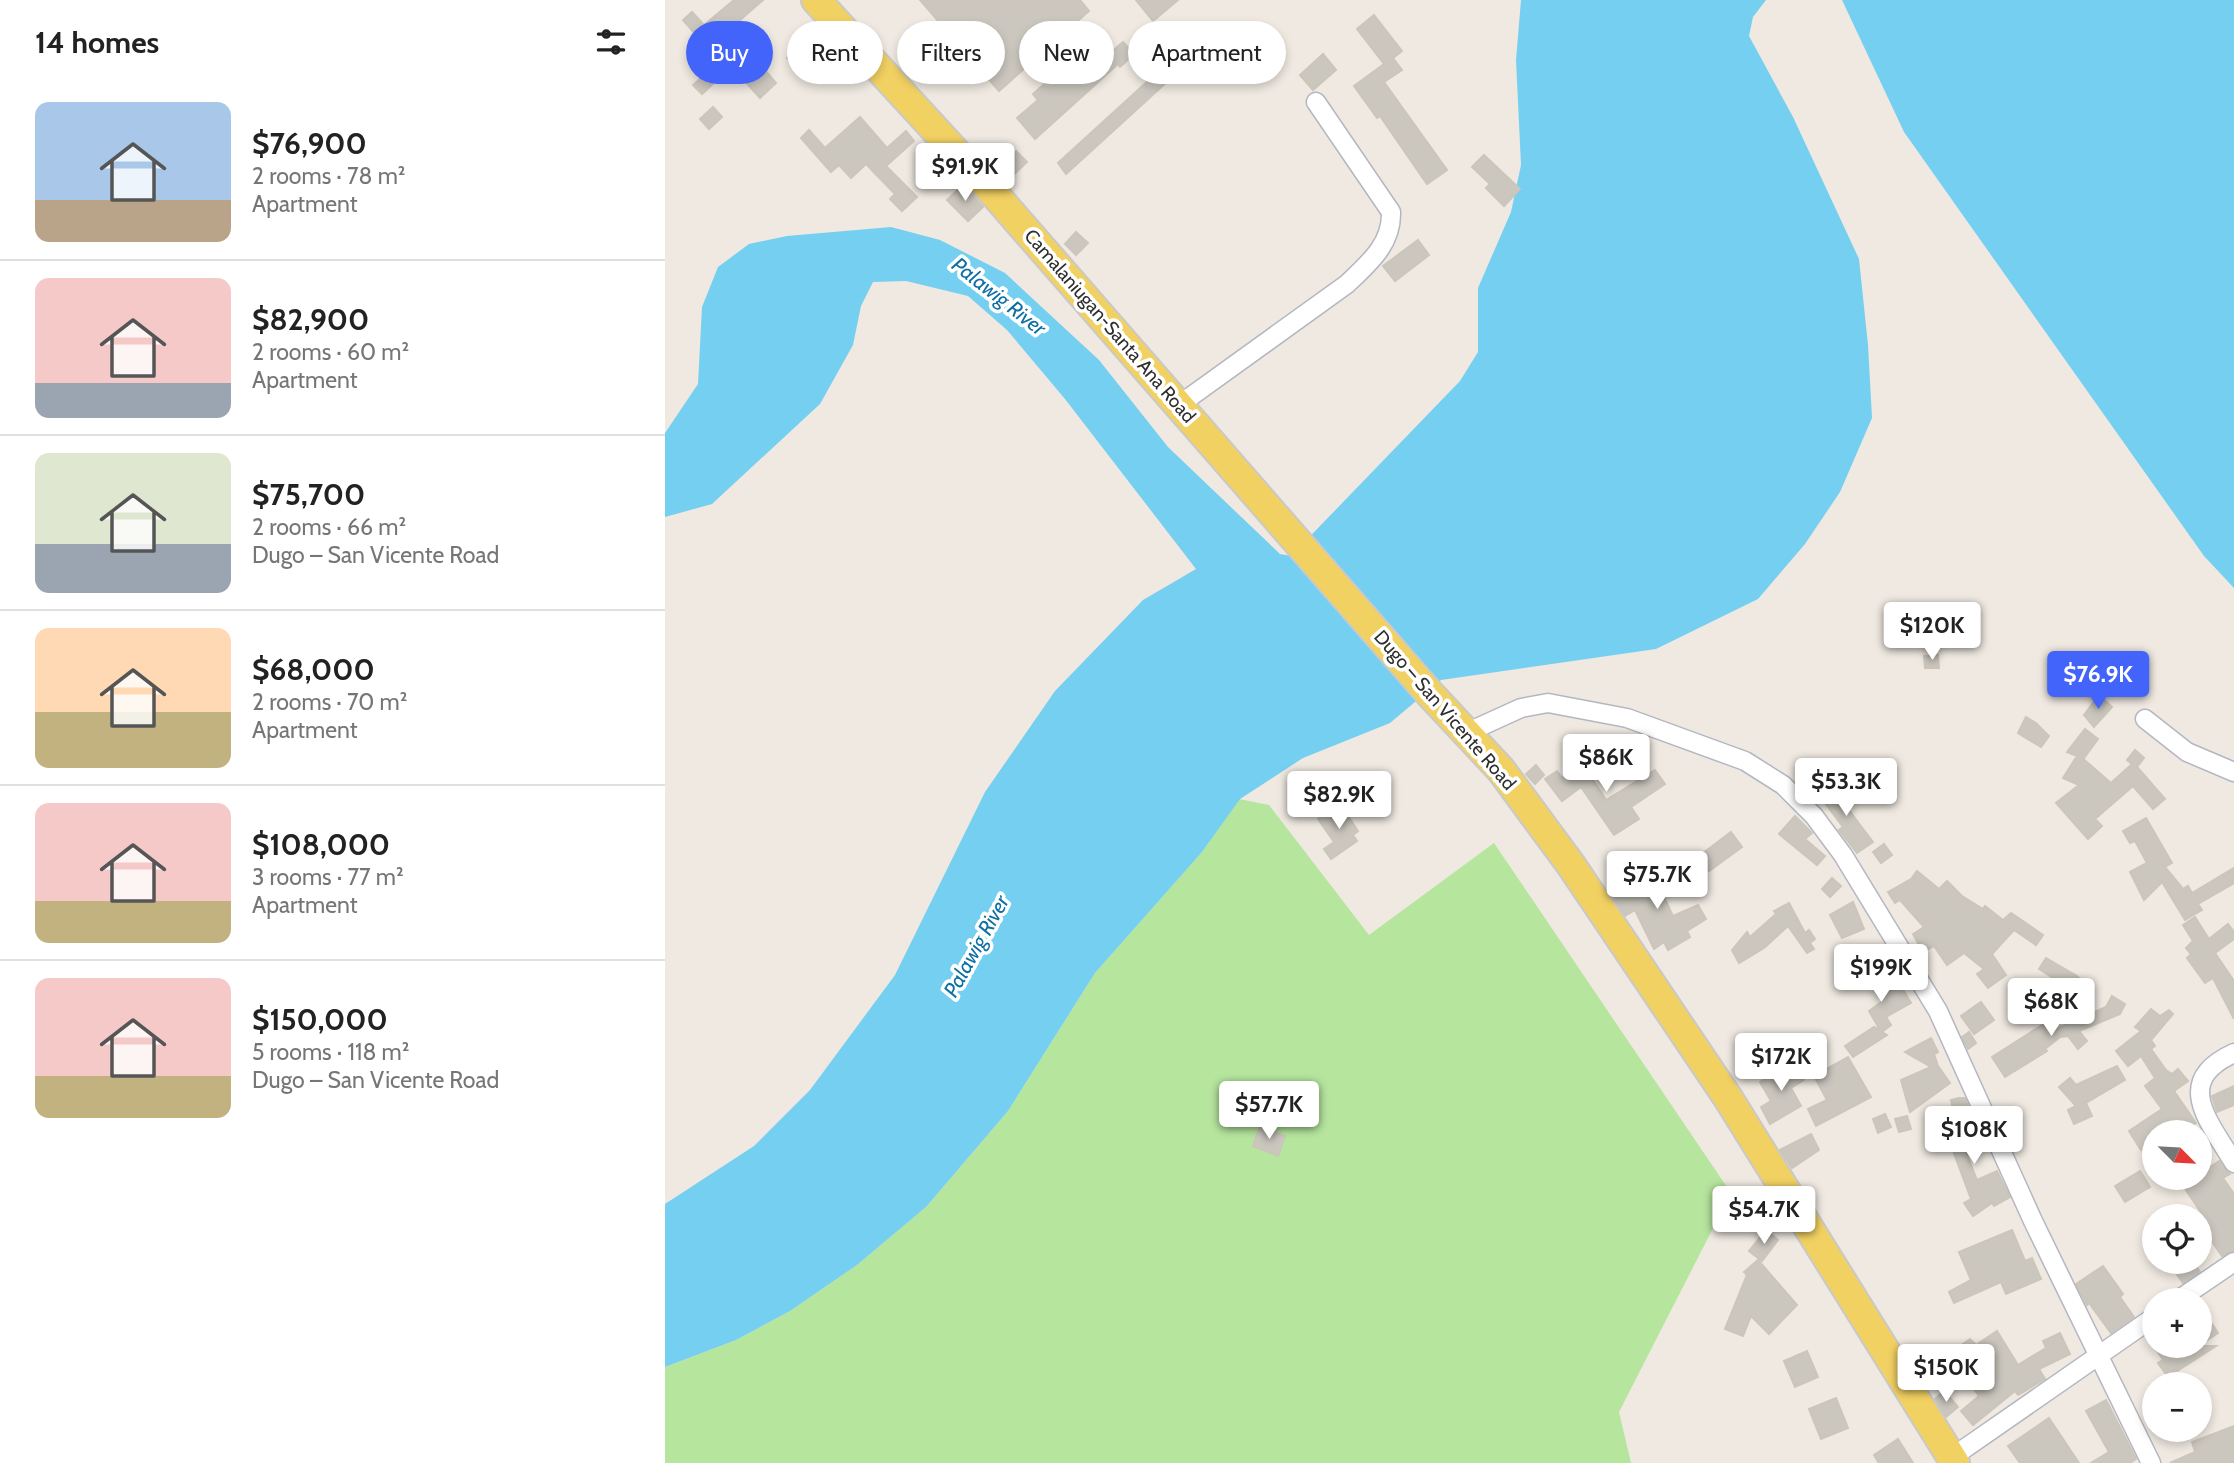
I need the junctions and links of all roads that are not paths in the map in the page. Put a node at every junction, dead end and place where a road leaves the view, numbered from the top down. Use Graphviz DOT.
graph roads {
  1 [pos="815,0"];
  2 [pos="1316,102"];
  3 [pos="1179,405"];
  4 [pos="1289,530"];
  5 [pos="2145,719"];
  6 [pos="1467,733"];
  7 [pos="2234,772"];
  8 [pos="2234,1053"];
  9 [pos="2234,1163"];
  10 [pos="2234,1262"];
  11 [pos="2196,1288"];
  12 [pos="2142,1325"];
  13 [pos="2098,1356"];
  14 [pos="1953,1460"];
  15 [pos="2151,1463"];
  1 -- 3 [label="main road, Camalaniugan-Santa Ana Road"];
  2 -- 3 [label="street"];
  3 -- 4 [label="main road, Camalaniugan-Santa Ana Road"];
  4 -- 6 [label="main road, Dugo – San Vicente Road"];
  5 -- 7 [label="street"];
  6 -- 13 [label="street"];
  6 -- 14 [label="main road, Dugo – San Vicente Road"];
  8 -- 9 [label="street"];
  10 -- 11 [label="street"];
  12 -- 13 [label="street"];
  13 -- 14 [label="street"];
  13 -- 15 [label="street"];
}
